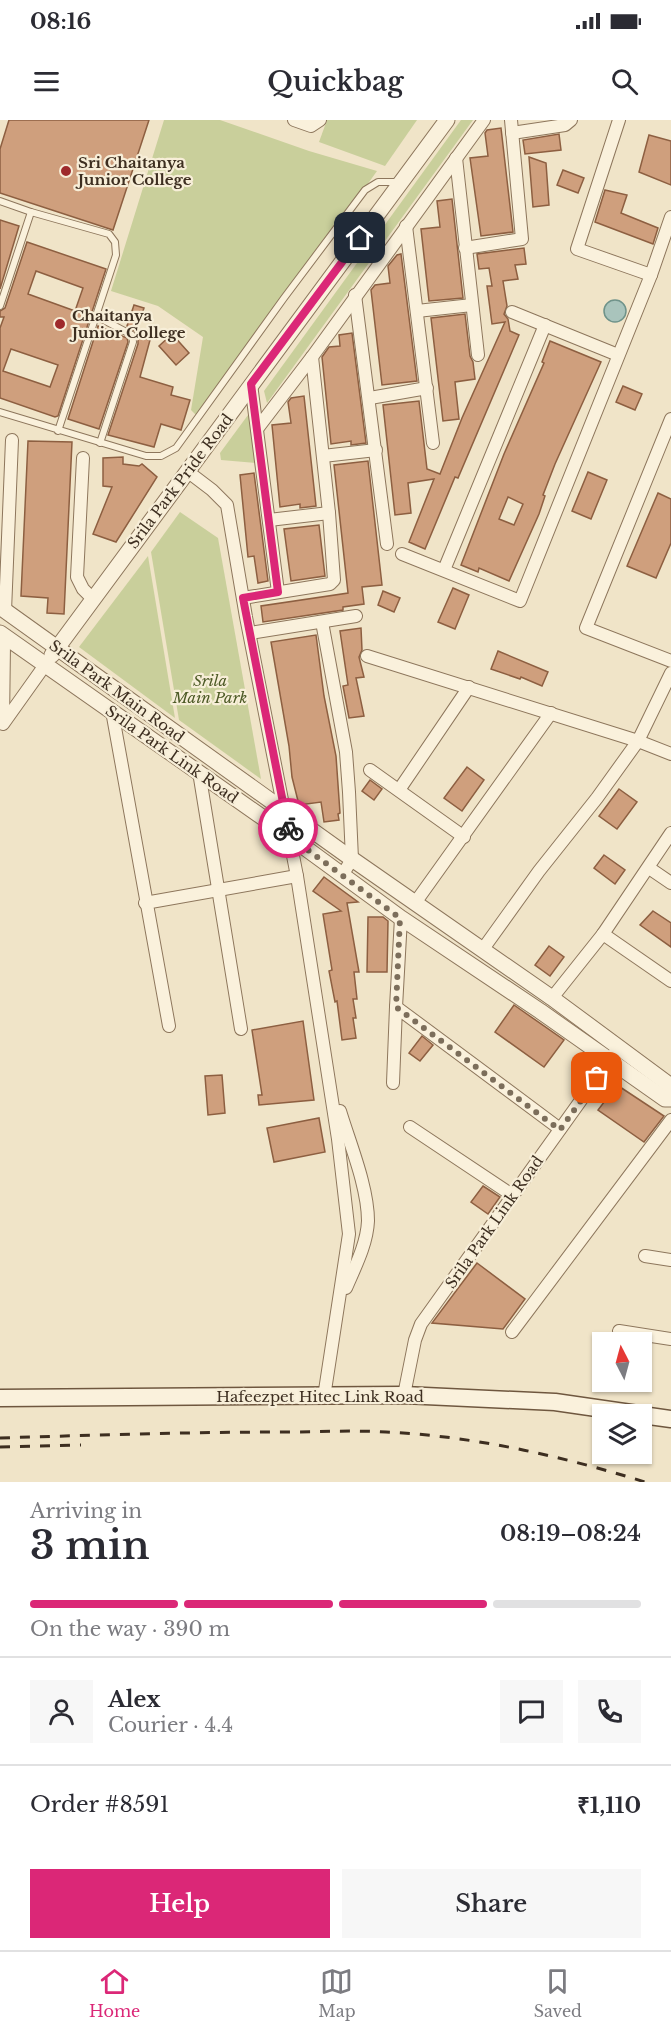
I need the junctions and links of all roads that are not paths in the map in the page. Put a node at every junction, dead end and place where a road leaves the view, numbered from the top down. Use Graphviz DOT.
graph roads {
  1 [pos="294,120"];
  2 [pos="320,120"];
  3 [pos="447,120"];
  4 [pos="484,120"];
  5 [pos="511,120"];
  6 [pos="571,120"];
  7 [pos="619,120"];
  8 [pos="512,133"];
  9 [pos="456,158"];
  10 [pos="400,183"];
  11 [pos="0,201"];
  12 [pos="31,212"];
  13 [pos="671,217"];
  14 [pos="406,226"];
  15 [pos="465,248"];
  16 [pos="651,276"];
  17 [pos="355,295"];
  18 [pos="472,305"];
  19 [pos="0,306"];
  20 [pos="417,311"];
  21 [pos="512,312"];
  22 [pos="96,316"];
  23 [pos="545,325"];
  24 [pos="478,355"];
  25 [pos="618,355"];
  26 [pos="312,357"];
  27 [pos="251,384"];
  28 [pos="427,388"];
  29 [pos="370,398"];
  30 [pos="0,412"];
  31 [pos="671,419"];
  32 [pos="257,429"];
  33 [pos="58,430"];
  34 [pos="12,440"];
  35 [pos="100,443"];
  36 [pos="433,443"];
  37 [pos="376,450"];
  38 [pos="322,456"];
  39 [pos="83,458"];
  40 [pos="187,471"];
  41 [pos="329,513"];
  42 [pos="269,520"];
  43 [pos="387,544"];
  44 [pos="402,554"];
  45 [pos="444,570"];
  46 [pos="278,592"];
  47 [pos="92,598"];
  48 [pos="243,598"];
  49 [pos="3,609"];
  50 [pos="356,616"];
  51 [pos="322,622"];
  52 [pos="0,633"];
  53 [pos="250,633"];
  54 [pos="0,641"];
  55 [pos="57,648"];
  56 [pos="367,656"];
  57 [pos="671,661"];
  58 [pos="45,664"];
  59 [pos="671,673"];
  60 [pos="469,687"];
  61 [pos="112,711"];
  62 [pos="551,713"];
  63 [pos="2,725"];
  64 [pos="638,741"];
  65 [pos="671,754"];
  66 [pos="370,770"];
  67 [pos="199,772"];
  68 [pos="399,790"];
  69 [pos="284,811"];
  70 [pos="671,833"];
  71 [pos="289,836"];
  72 [pos="464,837"];
  73 [pos="352,859"];
  74 [pos="649,868"];
  75 [pos="343,874"];
  76 [pos="297,876"];
  77 [pos="671,883"];
  78 [pos="218,890"];
  79 [pos="145,903"];
  80 [pos="415,903"];
  81 [pos="400,918"];
  82 [pos="603,934"];
  83 [pos="483,949"];
  84 [pos="671,981"];
  85 [pos="552,998"];
  86 [pos="396,1007"];
  87 [pos="169,1026"];
  88 [pos="241,1029"];
  89 [pos="619,1047"];
  90 [pos="609,1060"];
  91 [pos="328,1071"];
  92 [pos="393,1083"];
  93 [pos="671,1086"];
  94 [pos="671,1099"];
  95 [pos="671,1120"];
  96 [pos="410,1127"];
  97 [pos="560,1130"];
  98 [pos="512,1195"];
  99 [pos="645,1256"];
  100 [pos="671,1260"];
  101 [pos="340,1303"];
  102 [pos="619,1331"];
  103 [pos="512,1332"];
  104 [pos="671,1339"];
  105 [pos="404,1395"];
  106 [pos="324,1396"];
  107 [pos="0,1398"];
  108 [pos="592,1408"];
  109 [pos="652,1417"];
  110 [pos="671,1419"];
  1 -- 2 [label="street"];
  3 -- 10 [label="street, Srila Park Pride Road"];
  4 -- 9 [label="street"];
  5 -- 8 [label="street"];
  6 -- 8 [label="street"];
  7 -- 16 [label="street"];
  8 -- 15 [label="street"];
  9 -- 14 [label="street"];
  9 -- 15 [label="street"];
  10 -- 27 [label="street, Srila Park Pride Road"];
  10 -- 35 [label="lane"];
  11 -- 12 [label="lane"];
  12 -- 19 [label="lane"];
  12 -- 22 [label="lane"];
  13 -- 16 [label="street"];
  14 -- 17 [label="street"];
  14 -- 20 [label="street"];
  15 -- 18 [label="street"];
  16 -- 25 [label="street"];
  17 -- 26 [label="street"];
  17 -- 29 [label="street"];
  18 -- 20 [label="street"];
  18 -- 24 [label="street"];
  20 -- 28 [label="street"];
  21 -- 23 [label="street"];
  22 -- 33 [label="lane"];
  22 -- 35 [label="lane"];
  23 -- 25 [label="street"];
  23 -- 45 [label="street"];
  25 -- 45 [label="street"];
  26 -- 32 [label="street"];
  26 -- 38 [label="street"];
  27 -- 32 [label="street"];
  27 -- 40 [label="street, Srila Park Pride Road"];
  28 -- 29 [label="street"];
  28 -- 36 [label="street"];
  29 -- 37 [label="street"];
  30 -- 33 [label="lane"];
  31 -- 57 [label="street"];
  32 -- 42 [label="street"];
  33 -- 35 [label="lane"];
  34 -- 49 [label="street"];
  37 -- 38 [label="street"];
  37 -- 43 [label="street"];
  38 -- 41 [label="street"];
  39 -- 47 [label="street"];
  40 -- 47 [label="street, Srila Park Pride Road"];
  40 -- 48 [label="street"];
  41 -- 42 [label="street"];
  41 -- 46 [label="street"];
  42 -- 46 [label="street"];
  44 -- 45 [label="street"];
  46 -- 48 [label="street"];
  47 -- 55 [label="street, Srila Park Pride Road"];
  48 -- 53 [label="street"];
  49 -- 55 [label="street, Srila Park Main Road"];
  50 -- 51 [label="street"];
  51 -- 53 [label="street"];
  51 -- 73 [label="street"];
  52 -- 58 [label="street, Srila Park Link Road"];
  53 -- 69 [label="street"];
  54 -- 63 [label="street"];
  55 -- 58 [label="street, Srila Park Pride Road"];
  55 -- 69 [label="street, Srila Park Main Road"];
  56 -- 60 [label="street"];
  58 -- 61 [label="street, Srila Park Link Road"];
  58 -- 63 [label="street, Srila Park Pride Road"];
  59 -- 64 [label="street"];
  60 -- 62 [label="street"];
  60 -- 68 [label="street"];
  61 -- 67 [label="street, Srila Park Link Road"];
  61 -- 79 [label="street"];
  62 -- 64 [label="street"];
  62 -- 72 [label="street"];
  64 -- 65 [label="street"];
  64 -- 83 [label="street"];
  66 -- 68 [label="street"];
  67 -- 71 [label="street, Srila Park Link Road"];
  67 -- 78 [label="street"];
  68 -- 72 [label="street"];
  69 -- 71 [label="street"];
  69 -- 73 [label="street, Srila Park Main Road"];
  70 -- 74 [label="street"];
  71 -- 75 [label="street, Srila Park Link Road"];
  71 -- 76 [label="street"];
  72 -- 80 [label="street"];
  73 -- 75 [label="street"];
  73 -- 80 [label="street"];
  74 -- 77 [label="street"];
  74 -- 82 [label="street"];
  75 -- 81 [label="street, Srila Park Link Road"];
  76 -- 78 [label="street"];
  76 -- 91 [label="street"];
  78 -- 79 [label="street"];
  78 -- 88 [label="street"];
  79 -- 87 [label="street"];
  80 -- 83 [label="street"];
  81 -- 86 [label="street"];
  81 -- 90 [label="street, Srila Park Link Road"];
  82 -- 84 [label="street"];
  82 -- 85 [label="street"];
  83 -- 85 [label="street"];
  85 -- 89 [label="street"];
  86 -- 92 [label="street"];
  86 -- 97 [label="street"];
  89 -- 90 [label="street, Srila Park Link Road"];
  89 -- 93 [label="street"];
  90 -- 94 [label="street, Srila Park Link Road"];
  90 -- 97 [label="street, Srila Park Link Road"];
  91 -- 101 [label="street"];
  91 -- 101 [label="street"];
  95 -- 103 [label="street"];
  96 -- 98 [label="street"];
  97 -- 98 [label="street, Srila Park Link Road"];
  98 -- 105 [label="street, Srila Park Link Road"];
  99 -- 100 [label="street"];
  101 -- 106 [label="street"];
  102 -- 104 [label="street"];
  105 -- 106 [label="main road, Hafeezpet Hitec Link Road"];
  105 -- 108 [label="main road, Hafeezpet Hitec Link Road"];
  106 -- 107 [label="main road, Hafeezpet Hitec Link Road"];
  109 -- 110 [label="main road, Hafeezpet Hitec Link Road"];
}
